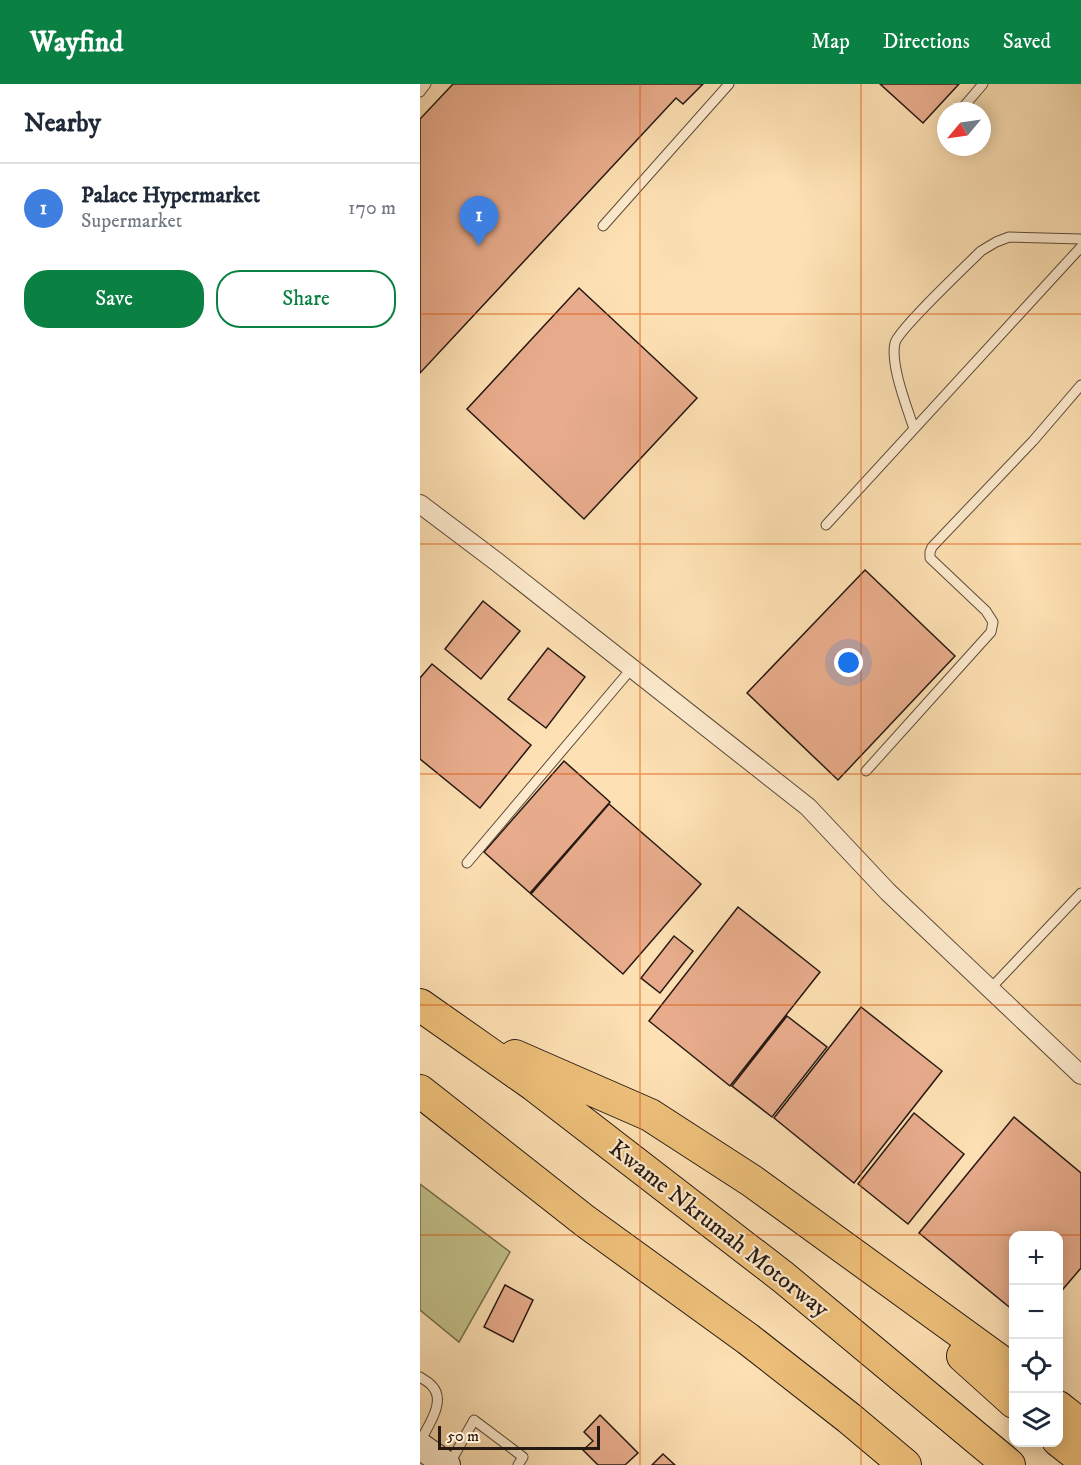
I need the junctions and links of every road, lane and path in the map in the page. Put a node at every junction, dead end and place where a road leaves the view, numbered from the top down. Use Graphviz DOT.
graph roads {
  1 [pos="426,84"];
  2 [pos="729,84"];
  3 [pos="983,84"];
  4 [pos="420,92"];
  5 [pos="968,102"];
  6 [pos="603,226"];
  7 [pos="1081,239"];
  8 [pos="1081,247"];
  9 [pos="1081,384"];
  10 [pos="914,429"];
  11 [pos="420,504"];
  12 [pos="826,525"];
  13 [pos="632,668"];
  14 [pos="866,771"];
  15 [pos="467,863"];
  16 [pos="1081,893"];
  17 [pos="990,989"];
  18 [pos="420,1005"];
  19 [pos="456,1030"];
  20 [pos="1081,1075"];
  21 [pos="420,1091"];
  22 [pos="848,1250"];
  23 [pos="1009,1367"];
  24 [pos="420,1377"];
  25 [pos="1009,1397"];
  26 [pos="1063,1410"];
  27 [pos="1081,1425"];
  28 [pos="1063,1443"];
  29 [pos="420,1444"];
  30 [pos="1081,1458"];
  31 [pos="448,1465"];
  32 [pos="518,1465"];
  33 [pos="905,1465"];
  34 [pos="1009,1465"];
  1 -- 4 [label="lane"];
  2 -- 6 [label="lane"];
  3 -- 5 [label="lane"];
  7 -- 10 [label="lane"];
  8 -- 10 [label="lane"];
  9 -- 14 [label="lane"];
  10 -- 12 [label="lane"];
  11 -- 13 [label="street"];
  13 -- 15 [label="lane"];
  13 -- 17 [label="street"];
  16 -- 17 [label="lane"];
  17 -- 20 [label="street"];
  18 -- 19 [label="highway, Kwame Nkrumah Motorway"];
  19 -- 22 [label="highway"];
  19 -- 34 [label="highway, Kwame Nkrumah Motorway"];
  21 -- 33 [label="highway"];
  22 -- 23 [label="highway"];
  22 -- 25 [label="highway"];
  24 -- 29 [label="lane"];
  26 -- 27 [label="highway"];
  28 -- 30 [label="highway"];
  29 -- 31 [label="main road"];
  31 -- 32 [label="lane"];
}
